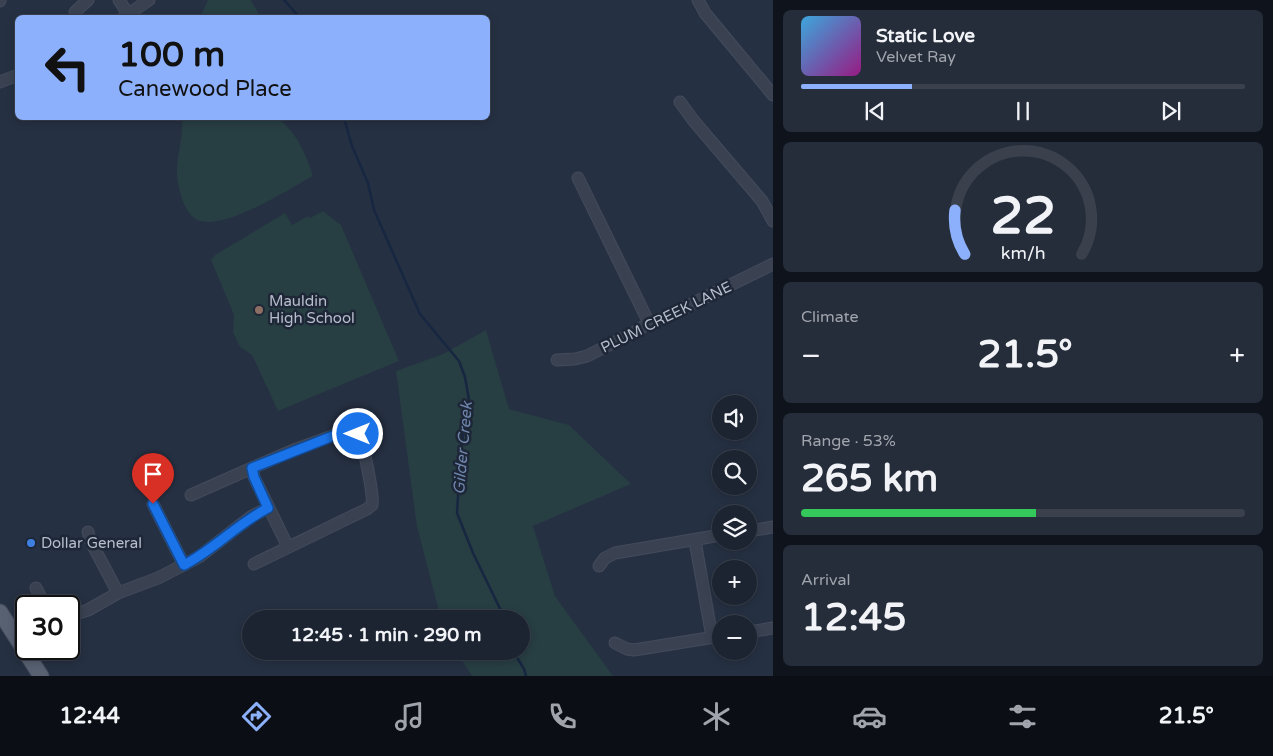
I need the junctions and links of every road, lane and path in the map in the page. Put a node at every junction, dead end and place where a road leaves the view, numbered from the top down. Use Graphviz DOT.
graph roads {
  1 [pos="88,0"];
  2 [pos="119,0"];
  3 [pos="149,0"];
  4 [pos="698,0"];
  5 [pos="75,12"];
  6 [pos="125,15"];
  7 [pos="126,15"];
  8 [pos="15,76"];
  9 [pos="0,82"];
  10 [pos="773,95"];
  11 [pos="680,102"];
  12 [pos="578,178"];
  13 [pos="773,221"];
  14 [pos="773,264"];
  15 [pos="649,323"];
  16 [pos="557,360"];
  17 [pos="252,468"];
  18 [pos="192,495"];
  19 [pos="153,504"];
  20 [pos="268,508"];
  21 [pos="773,527"];
  22 [pos="757,530"];
  23 [pos="88,532"];
  24 [pos="712,537"];
  25 [pos="695,541"];
  26 [pos="288,547"];
  27 [pos="254,564"];
  28 [pos="184,565"];
  29 [pos="599,566"];
  30 [pos="36,588"];
  31 [pos="118,593"];
  32 [pos="39,595"];
  33 [pos="0,612"];
  34 [pos="80,613"];
  35 [pos="712,619"];
  36 [pos="773,628"];
  37 [pos="15,630"];
  38 [pos="757,631"];
  39 [pos="712,638"];
  40 [pos="615,643"];
  41 [pos="33,660"];
  42 [pos="41,676"];
  1 -- 5 [label="street"];
  2 -- 6 [label="street"];
  3 -- 7 [label="street"];
  4 -- 10 [label="street"];
  8 -- 9 [label="street"];
  11 -- 13 [label="street"];
  12 -- 15 [label="street"];
  14 -- 15 [label="street, PLUM CREEK LANE"];
  15 -- 16 [label="street, PLUM CREEK LANE"];
  17 -- 18 [label="street"];
  17 -- 20 [label="street"];
  17 -- 26 [label="street"];
  19 -- 28 [label="street"];
  20 -- 26 [label="street"];
  20 -- 28 [label="street"];
  21 -- 22 [label="street"];
  23 -- 31 [label="street"];
  24 -- 25 [label="street"];
  25 -- 29 [label="street"];
  25 -- 35 [label="street"];
  26 -- 27 [label="street"];
  28 -- 31 [label="street"];
  30 -- 32 [label="street"];
  31 -- 34 [label="street"];
  33 -- 37 [label="main road"];
  36 -- 38 [label="street"];
  39 -- 40 [label="street"];
  41 -- 42 [label="main road"];
}
